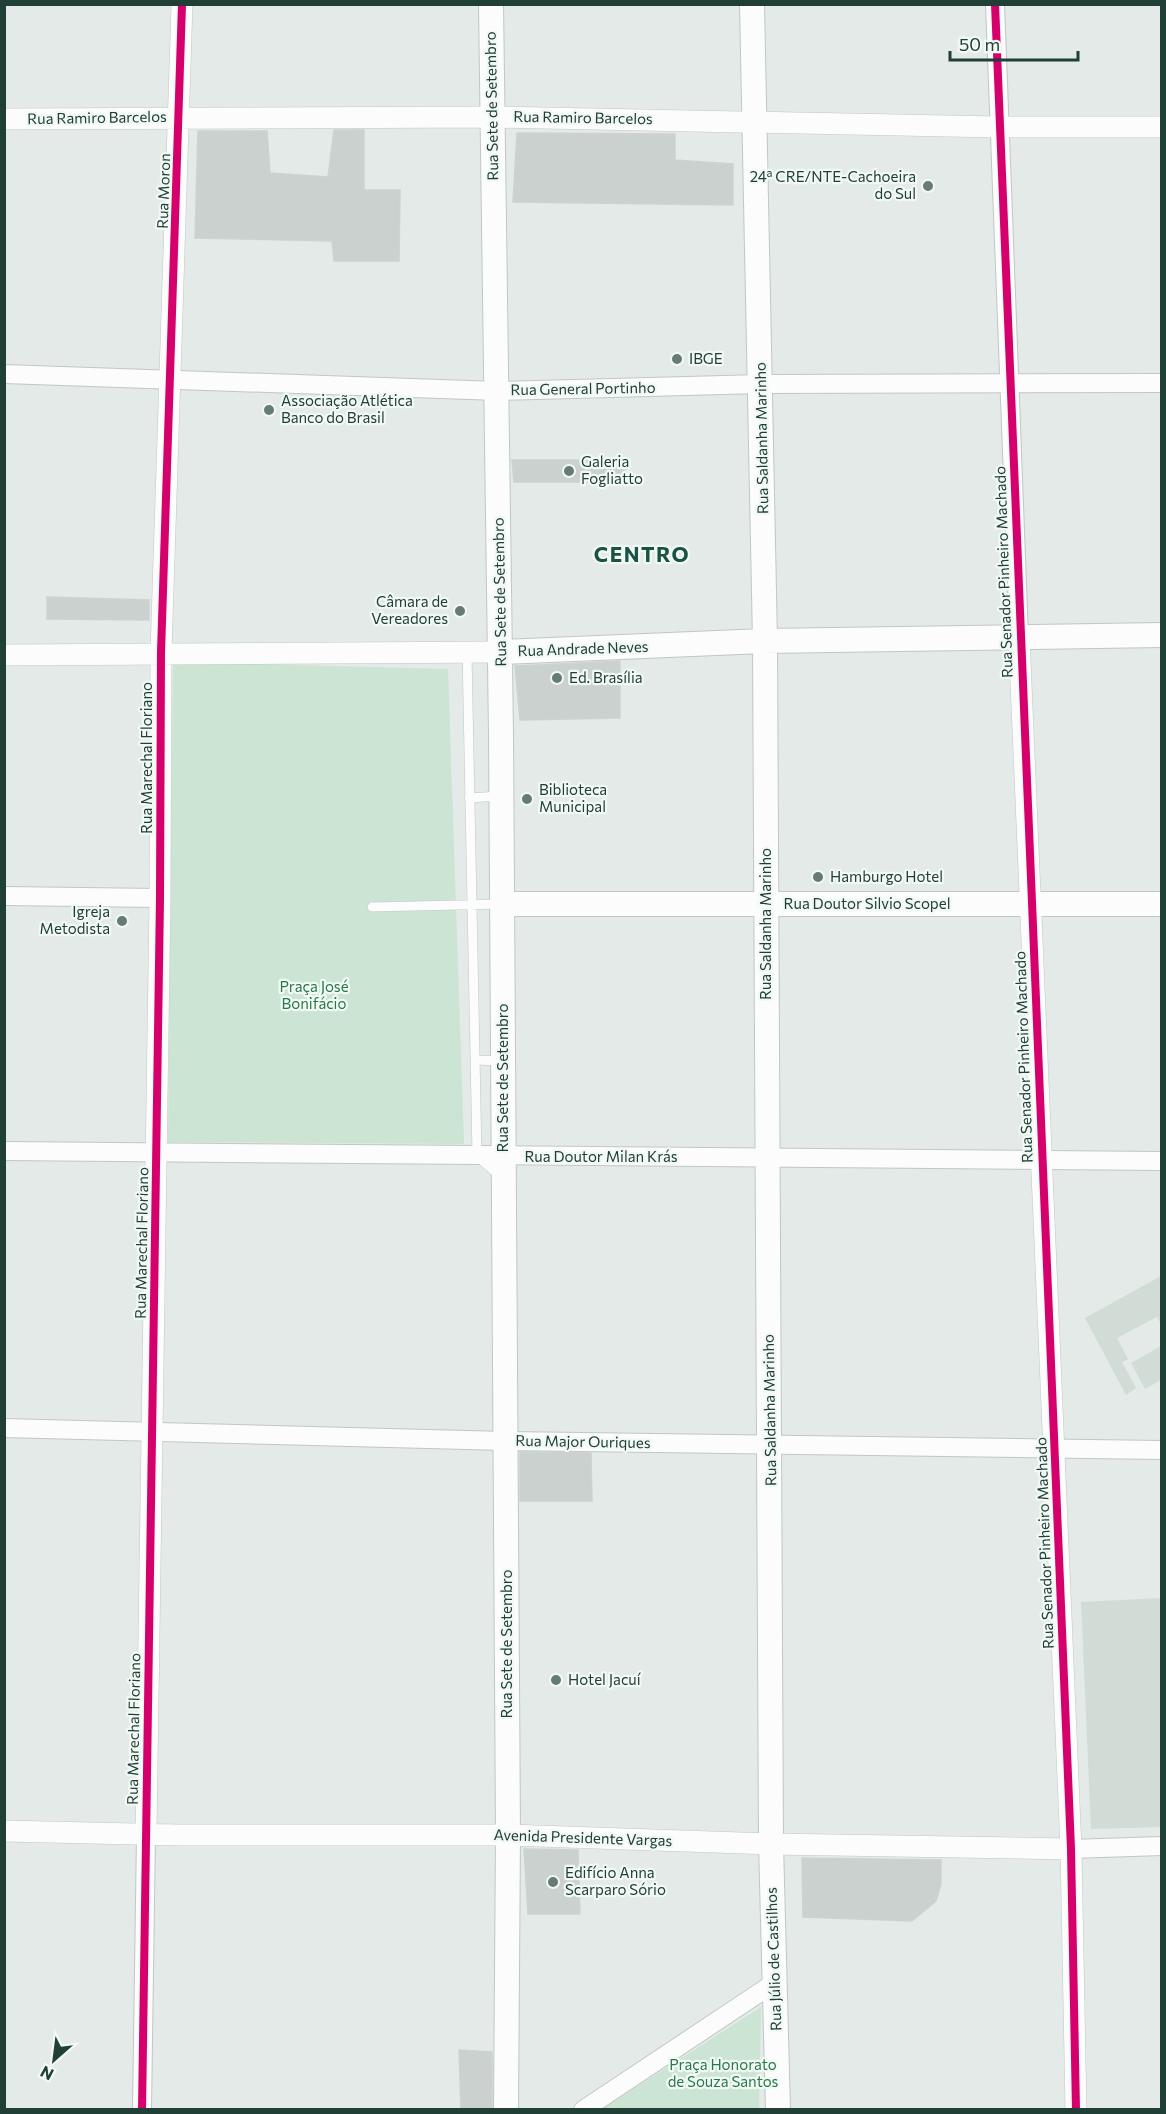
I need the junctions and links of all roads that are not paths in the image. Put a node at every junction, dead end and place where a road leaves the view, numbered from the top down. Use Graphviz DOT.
graph roads {
  1 [pos="182,4"];
  2 [pos="491,4"];
  3 [pos="752,4"];
  4 [pos="994,4"];
  5 [pos="181,116"];
  6 [pos="491,117"];
  7 [pos="4,119"];
  8 [pos="756,122"];
  9 [pos="998,127"];
  10 [pos="1161,127"];
  11 [pos="4,374"];
  12 [pos="171,378"];
  13 [pos="1161,383"];
  14 [pos="761,384"];
  15 [pos="1011,386"];
  16 [pos="498,390"];
  17 [pos="1161,635"];
  18 [pos="1019,637"];
  19 [pos="765,641"];
  20 [pos="161,652"];
  21 [pos="466,652"];
  22 [pos="501,652"];
  23 [pos="4,654"];
  24 [pos="501,796"];
  25 [pos="469,798"];
  26 [pos="4,896"];
  27 [pos="160,898"];
  28 [pos="1032,903"];
  29 [pos="501,904"];
  30 [pos="1161,904"];
  31 [pos="471,905"];
  32 [pos="765,905"];
  33 [pos="372,907"];
  34 [pos="475,1060"];
  35 [pos="502,1061"];
  36 [pos="4,1151"];
  37 [pos="157,1152"];
  38 [pos="477,1156"];
  39 [pos="766,1158"];
  40 [pos="1041,1160"];
  41 [pos="1161,1161"];
  42 [pos="503,1168"];
  43 [pos="4,1428"];
  44 [pos="152,1431"];
  45 [pos="505,1441"];
  46 [pos="771,1444"];
  47 [pos="1055,1450"];
  48 [pos="1161,1450"];
  49 [pos="4,1831"];
  50 [pos="146,1834"];
  51 [pos="508,1835"];
  52 [pos="771,1844"];
  53 [pos="1161,1846"];
  54 [pos="1071,1849"];
  55 [pos="774,1983"];
  56 [pos="142,2109"];
  57 [pos="506,2109"];
  58 [pos="584,2109"];
  59 [pos="777,2109"];
  60 [pos="1077,2109"];
  1 -- 5 [label="street, Rua Moron"];
  2 -- 6 [label="main road, Rua Sete de Setembro"];
  3 -- 8 [label="main road, Rua Saldanha Marinho"];
  4 -- 9 [label="street, Rua Senador Pinheiro Machado"];
  5 -- 6 [label="street, Rua Ramiro Barcelos"];
  5 -- 7 [label="street, Rua Ramiro Barcelos"];
  5 -- 12 [label="street, Rua Moron"];
  6 -- 8 [label="street, Rua Ramiro Barcelos"];
  6 -- 16 [label="main road, Rua Sete de Setembro"];
  8 -- 9 [label="street, Rua Ramiro Barcelos"];
  8 -- 14 [label="main road, Rua Saldanha Marinho"];
  9 -- 10 [label="street, Rua Ramiro Barcelos"];
  9 -- 15 [label="street, Rua Senador Pinheiro Machado"];
  11 -- 12 [label="street, Rua General Portinho"];
  12 -- 16 [label="street, Rua General Portinho"];
  12 -- 20 [label="street, Rua Marechal Floriano"];
  13 -- 15 [label="street, Rua General Portinho"];
  14 -- 15 [label="street, Rua General Portinho"];
  14 -- 16 [label="street, Rua General Portinho"];
  14 -- 19 [label="main road, Rua Saldanha Marinho"];
  15 -- 18 [label="street, Rua Senador Pinheiro Machado"];
  16 -- 22 [label="main road, Rua Sete de Setembro"];
  17 -- 18 [label="main road, Rua Andrade Neves"];
  18 -- 19 [label="main road, Rua Andrade Neves"];
  18 -- 28 [label="street, Rua Senador Pinheiro Machado"];
  19 -- 22 [label="main road, Rua Andrade Neves"];
  19 -- 32 [label="main road, Rua Saldanha Marinho"];
  20 -- 21 [label="street, Rua Andrade Neves"];
  20 -- 23 [label="street, Rua Andrade Neves"];
  20 -- 27 [label="street, Rua Marechal Floriano"];
  21 -- 22 [label="street, Rua Andrade Neves"];
  21 -- 25 [label="lane, Rua Sete de Setembro"];
  22 -- 24 [label="main road, Rua Sete de Setembro"];
  24 -- 25 [label="lane"];
  24 -- 29 [label="main road, Rua Sete de Setembro"];
  25 -- 31 [label="lane, Rua Sete de Setembro"];
  26 -- 27 [label="street"];
  27 -- 37 [label="street, Rua Marechal Floriano"];
  28 -- 30 [label="main road, Rua Doutor Silvio Scopel"];
  28 -- 32 [label="main road, Rua Doutor Silvio Scopel"];
  28 -- 40 [label="street, Rua Senador Pinheiro Machado"];
  29 -- 31 [label="lane"];
  29 -- 32 [label="main road, Rua Doutor Silvio Scopel"];
  29 -- 35 [label="main road, Rua Sete de Setembro"];
  31 -- 33 [label="lane"];
  31 -- 34 [label="lane, Rua Sete de Setembro"];
  32 -- 39 [label="main road, Rua Saldanha Marinho"];
  34 -- 35 [label="lane"];
  34 -- 38 [label="lane, Rua Sete de Setembro"];
  35 -- 42 [label="main road, Rua Sete de Setembro"];
  36 -- 37 [label="street, Rua Doutor Milan Krás"];
  37 -- 38 [label="street, Rua Doutor Milan Krás"];
  37 -- 44 [label="street, Rua Marechal Floriano"];
  38 -- 42 [label="street, Rua Doutor Milan Krás"];
  39 -- 40 [label="street, Rua Doutor Milan Krás"];
  39 -- 42 [label="street, Rua Doutor Milan Krás"];
  39 -- 46 [label="main road, Rua Saldanha Marinho"];
  40 -- 41 [label="street, Rua Doutor Milan Krás"];
  40 -- 47 [label="street, Rua Senador Pinheiro Machado"];
  42 -- 45 [label="main road, Rua Sete de Setembro"];
  43 -- 44 [label="street, Rua Major Ouriques"];
  44 -- 45 [label="street, Rua Major Ouriques"];
  44 -- 50 [label="street, Rua Marechal Floriano"];
  45 -- 46 [label="street, Rua Major Ouriques"];
  45 -- 51 [label="main road, Rua Sete de Setembro"];
  46 -- 47 [label="street, Rua Major Ouriques"];
  46 -- 52 [label="main road, Rua Saldanha Marinho"];
  47 -- 48 [label="street, Rua Major Ouriques"];
  47 -- 54 [label="street, Rua Senador Pinheiro Machado"];
  49 -- 50 [label="street, Avenida Presidente Vargas"];
  50 -- 51 [label="street, Avenida Presidente Vargas"];
  50 -- 56 [label="street, Rua Marechal Floriano"];
  51 -- 52 [label="street, Avenida Presidente Vargas"];
  51 -- 57 [label="main road, Rua Sete de Setembro"];
  52 -- 54 [label="street, Avenida Presidente Vargas"];
  52 -- 55 [label="main road, Rua Júlio de Castilhos"];
  53 -- 54 [label="street, Avenida Presidente Vargas"];
  54 -- 60 [label="street, Rua Senador Pinheiro Machado"];
  55 -- 58 [label="street"];
  55 -- 59 [label="main road, Rua Júlio de Castilhos"];
}
